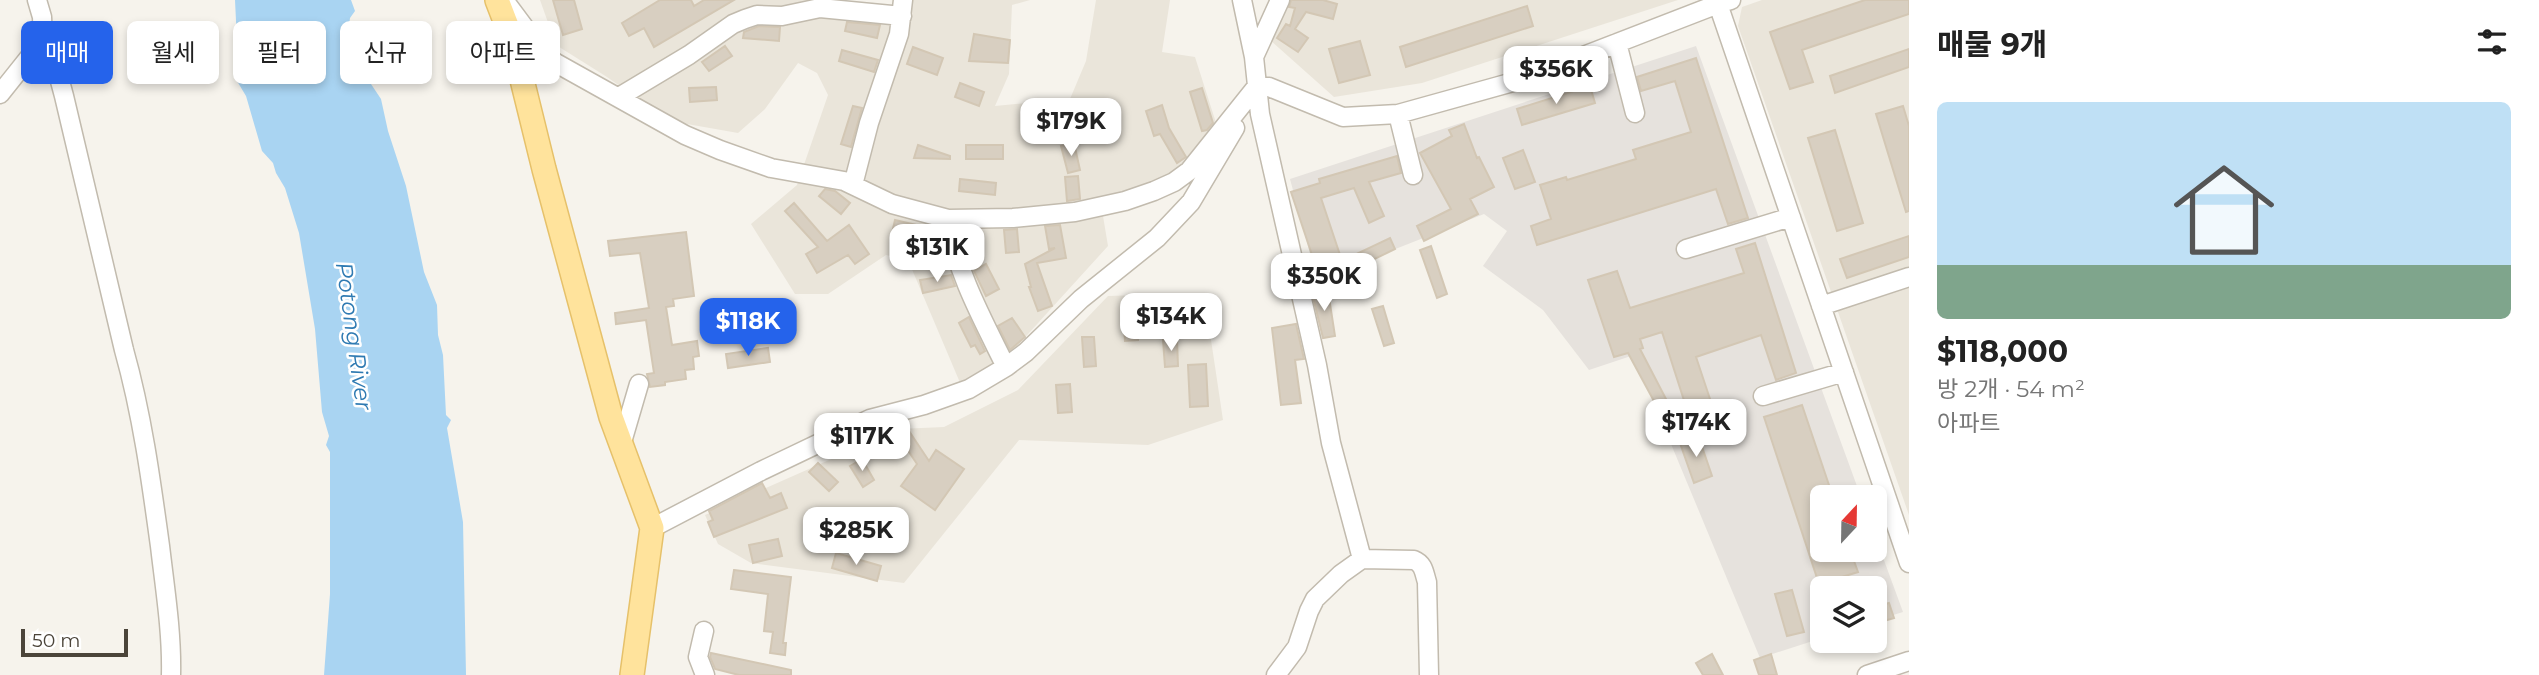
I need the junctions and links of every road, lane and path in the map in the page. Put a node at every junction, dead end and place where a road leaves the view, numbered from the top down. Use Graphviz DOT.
graph roads {
  1 [pos="37,0"];
  2 [pos="497,0"];
  3 [pos="504,0"];
  4 [pos="1242,0"];
  5 [pos="1280,0"];
  6 [pos="1722,1"];
  7 [pos="902,8"];
  8 [pos="40,21"];
  9 [pos="1616,43"];
  10 [pos="1254,57"];
  11 [pos="21,68"];
  12 [pos="61,84"];
  13 [pos="1257,86"];
  14 [pos="0,94"];
  15 [pos="619,97"];
  16 [pos="1635,113"];
  17 [pos="1398,114"];
  18 [pos="1413,175"];
  19 [pos="853,184"];
  20 [pos="1791,217"];
  21 [pos="948,219"];
  22 [pos="1686,249"];
  23 [pos="1909,277"];
  24 [pos="1821,306"];
  25 [pos="1006,367"];
  26 [pos="1844,372"];
  27 [pos="639,384"];
  28 [pos="1762,396"];
  29 [pos="622,442"];
  30 [pos="652,528"];
  31 [pos="1362,559"];
  32 [pos="1909,563"];
  33 [pos="704,631"];
  34 [pos="1909,661"];
  35 [pos="171,675"];
  36 [pos="632,675"];
  37 [pos="705,675"];
  38 [pos="1276,675"];
  39 [pos="1429,675"];
  40 [pos="1867,675"];
  1 -- 8 [label="street"];
  2 -- 29 [label="main road"];
  3 -- 15 [label="street"];
  4 -- 10 [label="street"];
  5 -- 10 [label="street"];
  6 -- 9 [label="street"];
  6 -- 20 [label="street"];
  7 -- 15 [label="street"];
  7 -- 19 [label="street"];
  9 -- 16 [label="street"];
  9 -- 17 [label="street"];
  10 -- 13 [label="street"];
  11 -- 14 [label="street"];
  12 -- 35 [label="street"];
  13 -- 17 [label="street"];
  13 -- 21 [label="street"];
  13 -- 25 [label="street"];
  13 -- 31 [label="street"];
  15 -- 19 [label="street"];
  17 -- 18 [label="street"];
  19 -- 21 [label="street"];
  20 -- 22 [label="street"];
  20 -- 24 [label="street"];
  21 -- 25 [label="street"];
  23 -- 24 [label="street"];
  24 -- 26 [label="street"];
  25 -- 30 [label="street"];
  26 -- 28 [label="street"];
  26 -- 32 [label="street"];
  27 -- 29 [label="street"];
  29 -- 30 [label="main road"];
  30 -- 36 [label="main road"];
  31 -- 38 [label="street"];
  31 -- 39 [label="street"];
  33 -- 37 [label="street"];
  34 -- 40 [label="street"];
}
